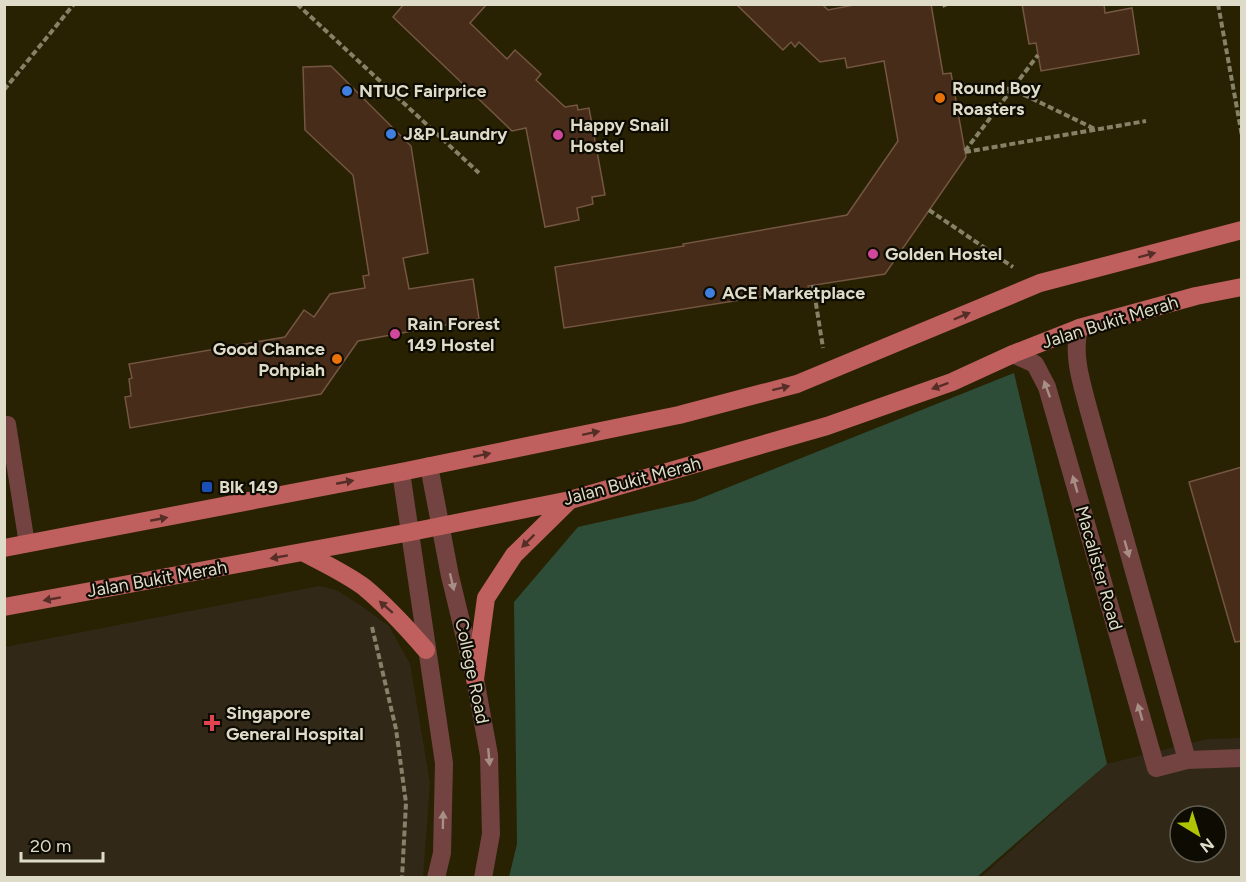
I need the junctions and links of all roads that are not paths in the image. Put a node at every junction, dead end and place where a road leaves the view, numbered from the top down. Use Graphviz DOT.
graph roads {
  1 [pos="1242,230"];
  2 [pos="1242,287"];
  3 [pos="1078,328"];
  4 [pos="1013,354"];
  5 [pos="8,424"];
  6 [pos="429,466"];
  7 [pos="401,472"];
  8 [pos="570,500"];
  9 [pos="441,525"];
  10 [pos="411,532"];
  11 [pos="27,544"];
  12 [pos="4,548"];
  13 [pos="303,552"];
  14 [pos="4,608"];
  15 [pos="426,650"];
  16 [pos="475,679"];
  17 [pos="1242,758"];
  18 [pos="1187,760"];
  19 [pos="436,878"];
  20 [pos="483,878"];
  6 -- 1 [label="main road, one-way"];
  2 -- 3 [label="main road, Jalan Bukit Merah"];
  3 -- 4 [label="main road, Jalan Bukit Merah"];
  3 -- 18 [label="street, Macalister Road, one-way"];
  4 -- 8 [label="main road, Jalan Bukit Merah, one-way"];
  18 -- 4 [label="street, Macalister Road, one-way"];
  5 -- 11 [label="lane"];
  6 -- 7 [label="main road"];
  6 -- 9 [label="street, College Road"];
  7 -- 10 [label="street"];
  11 -- 7 [label="main road, one-way"];
  8 -- 9 [label="main road, Jalan Bukit Merah"];
  8 -- 16 [label="main road, one-way"];
  9 -- 10 [label="main road, Jalan Bukit Merah"];
  9 -- 16 [label="street, College Road, one-way"];
  10 -- 13 [label="main road, Jalan Bukit Merah"];
  10 -- 15 [label="street"];
  11 -- 12 [label="main road"];
  13 -- 14 [label="main road, Jalan Bukit Merah, one-way"];
  15 -- 13 [label="main road, one-way"];
  19 -- 15 [label="street, one-way"];
  16 -- 20 [label="street, College Road, one-way"];
  17 -- 18 [label="street, Macalister Road"];
}
